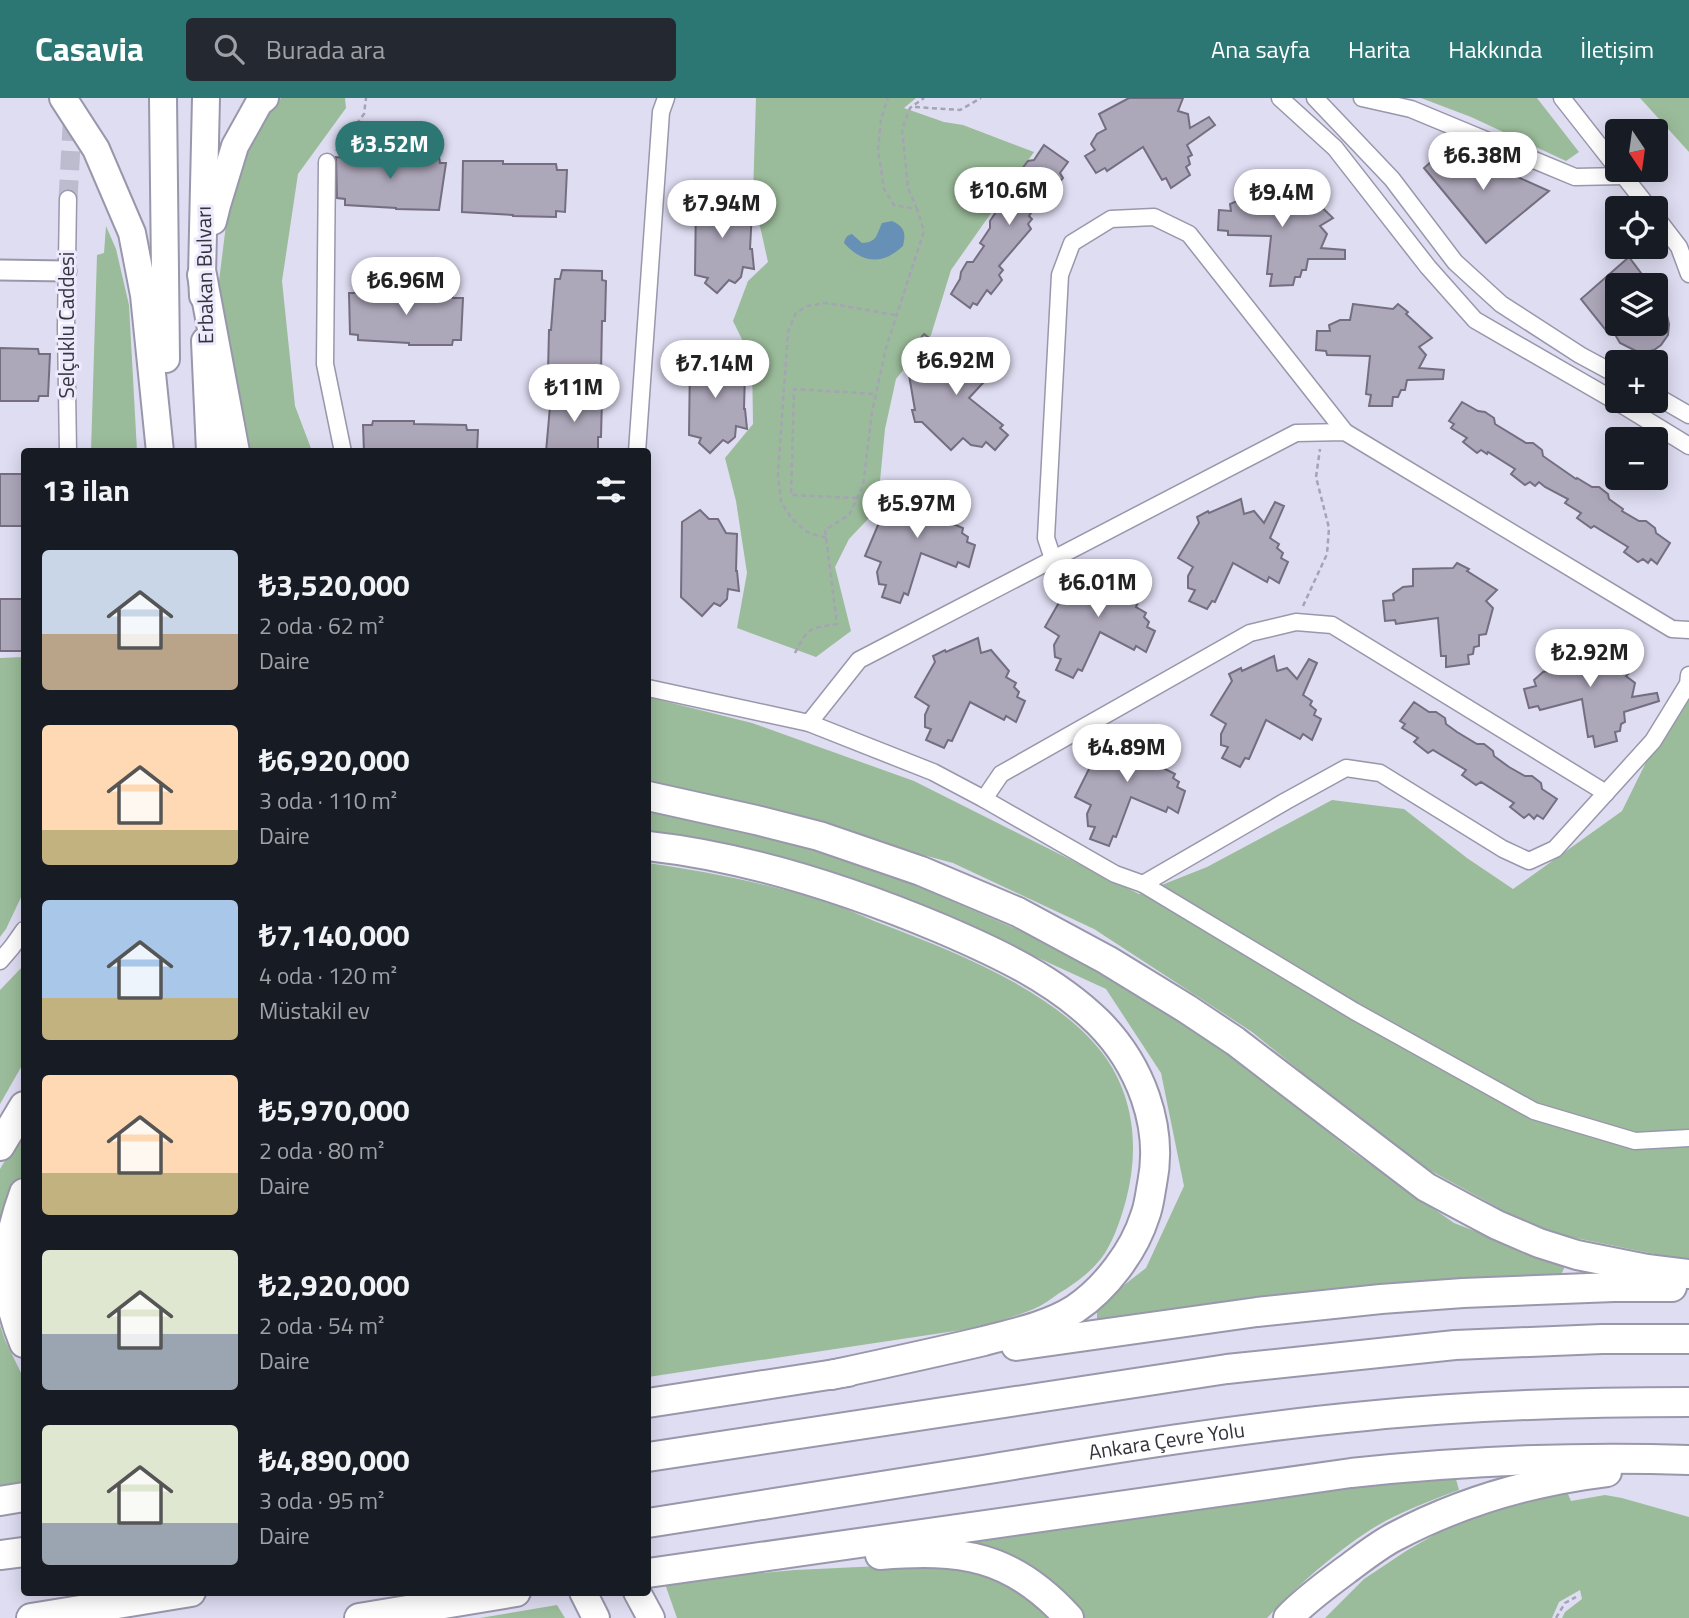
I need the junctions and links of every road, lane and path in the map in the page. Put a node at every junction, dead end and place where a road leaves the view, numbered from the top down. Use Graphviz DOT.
graph roads {
  1 [pos="64,98"];
  2 [pos="163,98"];
  3 [pos="206,98"];
  4 [pos="265,98"];
  5 [pos="366,98"];
  6 [pos="888,98"];
  7 [pos="924,98"];
  8 [pos="981,98"];
  9 [pos="1280,98"];
  10 [pos="1315,98"];
  11 [pos="1362,98"];
  12 [pos="1562,98"];
  13 [pos="662,103"];
  14 [pos="912,106"];
  15 [pos="1605,152"];
  16 [pos="327,162"];
  17 [pos="1605,173"];
  18 [pos="1629,182"];
  19 [pos="1640,196"];
  20 [pos="68,199"];
  21 [pos="917,209"];
  22 [pos="1668,233"];
  23 [pos="0,270"];
  24 [pos="66,271"];
  25 [pos="1689,274"];
  26 [pos="202,275"];
  27 [pos="897,316"];
  28 [pos="1605,369"];
  29 [pos="876,394"];
  30 [pos="1668,403"];
  31 [pos="1689,415"];
  32 [pos="1345,432"];
  33 [pos="1322,433"];
  34 [pos="1689,446"];
  35 [pos="68,448"];
  36 [pos="160,448"];
  37 [pos="167,448"];
  38 [pos="211,448"];
  39 [pos="234,448"];
  40 [pos="342,448"];
  41 [pos="637,448"];
  42 [pos="857,498"];
  43 [pos="826,538"];
  44 [pos="1053,559"];
  45 [pos="1296,622"];
  46 [pos="1689,630"];
  47 [pos="795,653"];
  48 [pos="1689,676"];
  49 [pos="651,689"];
  50 [pos="809,723"];
  51 [pos="1606,793"];
  52 [pos="651,797"];
  53 [pos="984,799"];
  54 [pos="651,846"];
  55 [pos="1143,884"];
  56 [pos="21,934"];
  57 [pos="0,961"];
  58 [pos="21,1111"];
  59 [pos="1689,1138"];
  60 [pos="0,1146"];
  61 [pos="21,1203"];
  62 [pos="1689,1274"];
  63 [pos="1689,1287"];
  64 [pos="21,1336"];
  65 [pos="1689,1339"];
  66 [pos="831,1375"];
  67 [pos="1689,1402"];
  68 [pos="651,1403"];
  69 [pos="651,1457"];
  70 [pos="1689,1460"];
  71 [pos="1689,1467"];
  72 [pos="21,1498"];
  73 [pos="0,1501"];
  74 [pos="651,1523"];
  75 [pos="21,1552"];
  76 [pos="0,1555"];
  77 [pos="654,1572"];
  78 [pos="166,1596"];
  79 [pos="490,1596"];
  80 [pos="585,1596"];
  81 [pos="639,1596"];
  82 [pos="1576,1597"];
  83 [pos="452,1602"];
  84 [pos="31,1618"];
  85 [pos="359,1618"];
  86 [pos="374,1618"];
  87 [pos="596,1618"];
  88 [pos="651,1618"];
  89 [pos="1069,1618"];
  90 [pos="1289,1618"];
  91 [pos="1556,1618"];
  1 -- 36 [label="highway"];
  2 -- 37 [label="highway, Erbakan Bulvarı"];
  3 -- 26 [label="highway, Erbakan Bulvarı"];
  4 -- 26 [label="highway"];
  5 -- 16 [label="path"];
  6 -- 21 [label="path"];
  7 -- 14 [label="path"];
  8 -- 14 [label="path"];
  9 -- 34 [label="street"];
  10 -- 28 [label="street"];
  11 -- 17 [label="street"];
  12 -- 15 [label="street"];
  13 -- 41 [label="street"];
  14 -- 21 [label="path"];
  16 -- 40 [label="street"];
  18 -- 19 [label="street"];
  20 -- 24 [label="street, Selçuklu Caddesi"];
  21 -- 27 [label="path"];
  22 -- 25 [label="street"];
  23 -- 24 [label="street"];
  24 -- 35 [label="street, Selçuklu Caddesi"];
  26 -- 38 [label="highway, Erbakan Bulvarı"];
  26 -- 39 [label="highway"];
  27 -- 29 [label="path"];
  27 -- 43 [label="path"];
  29 -- 42 [label="path"];
  29 -- 42 [label="path"];
  30 -- 31 [label="street"];
  32 -- 33 [label="street"];
  32 -- 44 [label="street"];
  32 -- 46 [label="street"];
  33 -- 44 [label="street"];
  33 -- 45 [label="path"];
  42 -- 43 [label="path"];
  43 -- 47 [label="path"];
  44 -- 50 [label="street"];
  45 -- 51 [label="street"];
  45 -- 53 [label="street"];
  48 -- 51 [label="street"];
  49 -- 50 [label="street"];
  50 -- 53 [label="street"];
  51 -- 55 [label="street"];
  52 -- 62 [label="highway"];
  53 -- 55 [label="street"];
  54 -- 66 [label="highway"];
  55 -- 59 [label="street"];
  56 -- 57 [label="street"];
  58 -- 60 [label="highway"];
  61 -- 64 [label="highway"];
  63 -- 66 [label="highway"];
  65 -- 69 [label="highway"];
  66 -- 68 [label="highway"];
  67 -- 74 [label="highway, Ankara Çevre Yolu"];
  70 -- 77 [label="highway"];
  71 -- 90 [label="highway"];
  72 -- 73 [label="highway"];
  75 -- 76 [label="highway"];
  77 -- 89 [label="highway"];
  78 -- 84 [label="highway"];
  79 -- 83 [label="highway"];
  80 -- 87 [label="highway"];
  81 -- 88 [label="highway"];
  82 -- 91 [label="path"];
  83 -- 85 [label="highway"];
  83 -- 86 [label="highway"];
}
